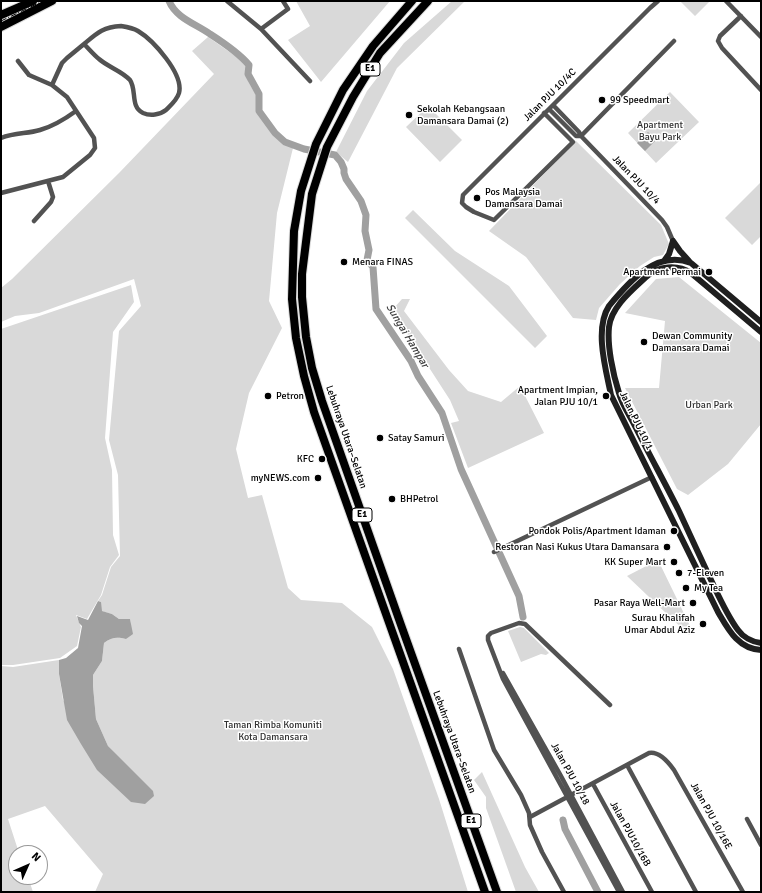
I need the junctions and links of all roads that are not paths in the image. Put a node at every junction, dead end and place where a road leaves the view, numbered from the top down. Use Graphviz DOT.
graph roads {
  1 [pos="33,1"];
  2 [pos="52,1"];
  3 [pos="227,1"];
  4 [pos="283,1"];
  5 [pos="412,1"];
  6 [pos="428,1"];
  7 [pos="658,1"];
  8 [pos="726,1"];
  9 [pos="1,14"];
  10 [pos="741,16"];
  11 [pos="1,27"];
  12 [pos="261,29"];
  13 [pos="761,37"];
  14 [pos="674,41"];
  15 [pos="84,44"];
  16 [pos="18,61"];
  17 [pos="310,81"];
  18 [pos="52,85"];
  19 [pos="761,90"];
  20 [pos="551,107"];
  21 [pos="76,111"];
  22 [pos="544,113"];
  23 [pos="580,136"];
  24 [pos="2,137"];
  25 [pos="48,181"];
  26 [pos="1,193"];
  27 [pos="34,221"];
  28 [pos="673,240"];
  29 [pos="664,261"];
  30 [pos="691,263"];
  31 [pos="643,271"];
  32 [pos="628,295"];
  33 [pos="740,304"];
  34 [pos="761,322"];
  35 [pos="761,331"];
  36 [pos="629,429"];
  37 [pos="645,444"];
  38 [pos="652,477"];
  39 [pos="494,552"];
  40 [pos="702,560"];
  41 [pos="704,584"];
  42 [pos="761,643"];
  43 [pos="459,649"];
  44 [pos="761,650"];
  45 [pos="610,705"];
  46 [pos="627,765"];
  47 [pos="593,784"];
  48 [pos="570,796"];
  49 [pos="530,817"];
  50 [pos="747,819"];
  51 [pos="761,845"];
  52 [pos="485,892"];
  53 [pos="497,892"];
  54 [pos="564,892"];
  55 [pos="619,892"];
  56 [pos="623,892"];
  57 [pos="652,892"];
  58 [pos="696,892"];
  59 [pos="743,892"];
  1 -- 9 [label="highway"];
  2 -- 11 [label="highway"];
  3 -- 12 [label="street"];
  4 -- 12 [label="street"];
  5 -- 52 [label="highway, Lebuhraya Utara–Selatan / E1"];
  6 -- 53 [label="highway, Lebuhraya Utara–Selatan / E1"];
  7 -- 20 [label="street, Jalan PJU 10/4C"];
  8 -- 10 [label="street"];
  10 -- 13 [label="street"];
  10 -- 19 [label="street"];
  12 -- 17 [label="street"];
  14 -- 23 [label="street"];
  15 -- 15 [label="street"];
  15 -- 18 [label="street"];
  16 -- 18 [label="street"];
  18 -- 21 [label="street"];
  20 -- 22 [label="street, Jalan PJU 10/4C"];
  20 -- 23 [label="street, Jalan PJU 10/4"];
  21 -- 24 [label="street"];
  21 -- 25 [label="street"];
  22 -- 22 [label="street, Jalan PJU 10/4C"];
  23 -- 28 [label="street, Jalan PJU 10/4"];
  25 -- 26 [label="street"];
  25 -- 27 [label="street"];
  28 -- 29 [label="street"];
  28 -- 30 [label="street"];
  29 -- 30 [label="street, Jalan PJU 10/1"];
  29 -- 31 [label="street, Jalan PJU 10/1"];
  30 -- 33 [label="street"];
  31 -- 32 [label="street"];
  31 -- 36 [label="street, Jalan PJU 10/1"];
  32 -- 35 [label="street, Jalan PJU 10/1"];
  32 -- 37 [label="street, Jalan PJU 10/1"];
  33 -- 34 [label="street"];
  33 -- 35 [label="street"];
  36 -- 37 [label="street"];
  36 -- 38 [label="street, Jalan PJU 10/1"];
  37 -- 40 [label="street, Jalan PJU 10/1"];
  38 -- 39 [label="street"];
  38 -- 41 [label="street, Jalan PJU 10/1"];
  40 -- 41 [label="street"];
  40 -- 42 [label="street, Jalan PJU 10/1"];
  41 -- 44 [label="street, Jalan PJU 10/1"];
  43 -- 49 [label="street"];
  45 -- 48 [label="street, Jalan PJU 10/18"];
  46 -- 47 [label="street"];
  46 -- 58 [label="street"];
  46 -- 59 [label="street, Jalan PJU 10/16E"];
  47 -- 48 [label="street"];
  47 -- 57 [label="street, Jalan PJU10/16B"];
  48 -- 49 [label="street"];
  48 -- 55 [label="street, Jalan PJU 10/18"];
  48 -- 56 [label="street, Jalan PJU 10/18"];
  49 -- 54 [label="street"];
  50 -- 51 [label="street"];
}
